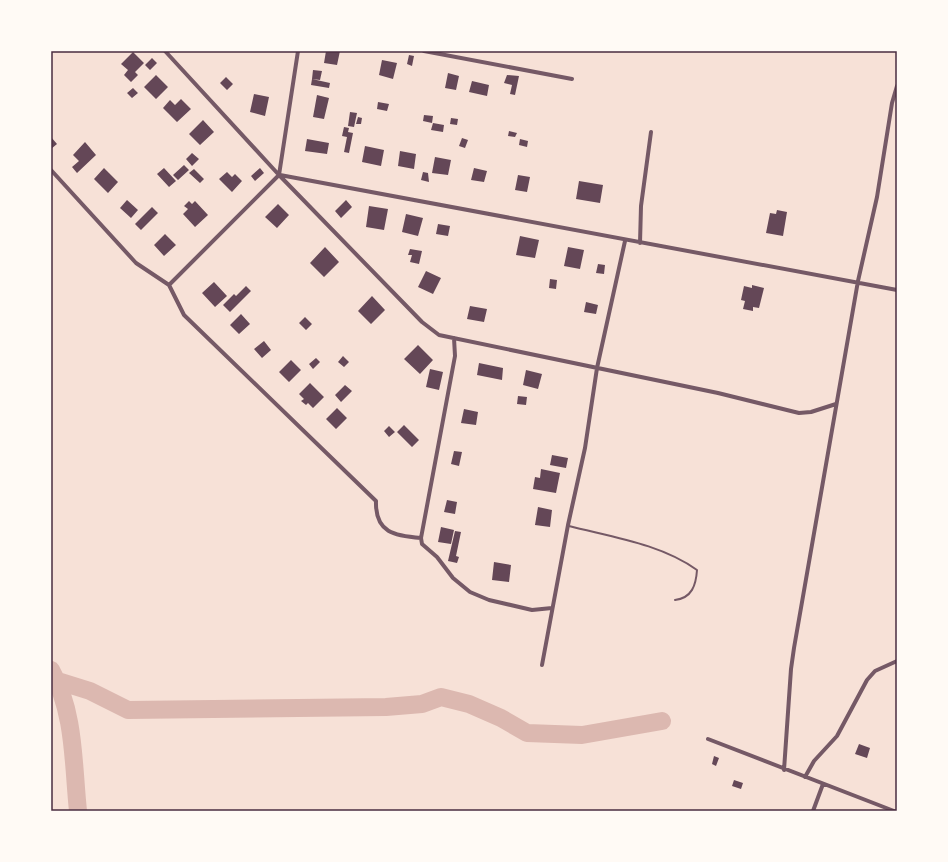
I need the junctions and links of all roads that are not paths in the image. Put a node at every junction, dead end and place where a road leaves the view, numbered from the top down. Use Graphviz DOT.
graph roads {
  1 [pos="166,51"];
  2 [pos="298,51"];
  3 [pos="424,51"];
  4 [pos="452,53"];
  5 [pos="572,79"];
  6 [pos="897,86"];
  7 [pos="651,132"];
  8 [pos="51,170"];
  9 [pos="279,175"];
  10 [pos="625,241"];
  11 [pos="640,244"];
  12 [pos="858,281"];
  13 [pos="169,285"];
  14 [pos="897,290"];
  15 [pos="454,338"];
  16 [pos="597,368"];
  17 [pos="836,404"];
  18 [pos="568,525"];
  19 [pos="421,538"];
  20 [pos="675,600"];
  21 [pos="552,608"];
  22 [pos="897,661"];
  23 [pos="542,665"];
  24 [pos="708,739"];
  25 [pos="784,770"];
  26 [pos="805,777"];
  27 [pos="823,784"];
  28 [pos="813,811"];
  29 [pos="894,811"];
  1 -- 9 [label="street"];
  2 -- 9 [label="street"];
  3 -- 4 [label="street"];
  4 -- 5 [label="street"];
  6 -- 12 [label="street"];
  7 -- 11 [label="street"];
  8 -- 13 [label="street"];
  9 -- 10 [label="street"];
  9 -- 13 [label="street"];
  9 -- 15 [label="street"];
  10 -- 11 [label="street"];
  10 -- 16 [label="street"];
  11 -- 12 [label="street"];
  12 -- 14 [label="street"];
  12 -- 17 [label="street"];
  13 -- 19 [label="street"];
  15 -- 16 [label="street"];
  15 -- 19 [label="street"];
  16 -- 17 [label="street"];
  16 -- 18 [label="street"];
  17 -- 25 [label="street"];
  18 -- 20 [label="lane"];
  18 -- 21 [label="street"];
  19 -- 21 [label="street"];
  21 -- 23 [label="street"];
  22 -- 26 [label="street"];
  24 -- 25 [label="street"];
  25 -- 26 [label="street"];
  26 -- 27 [label="street"];
  27 -- 28 [label="street"];
  27 -- 29 [label="street"];
}
